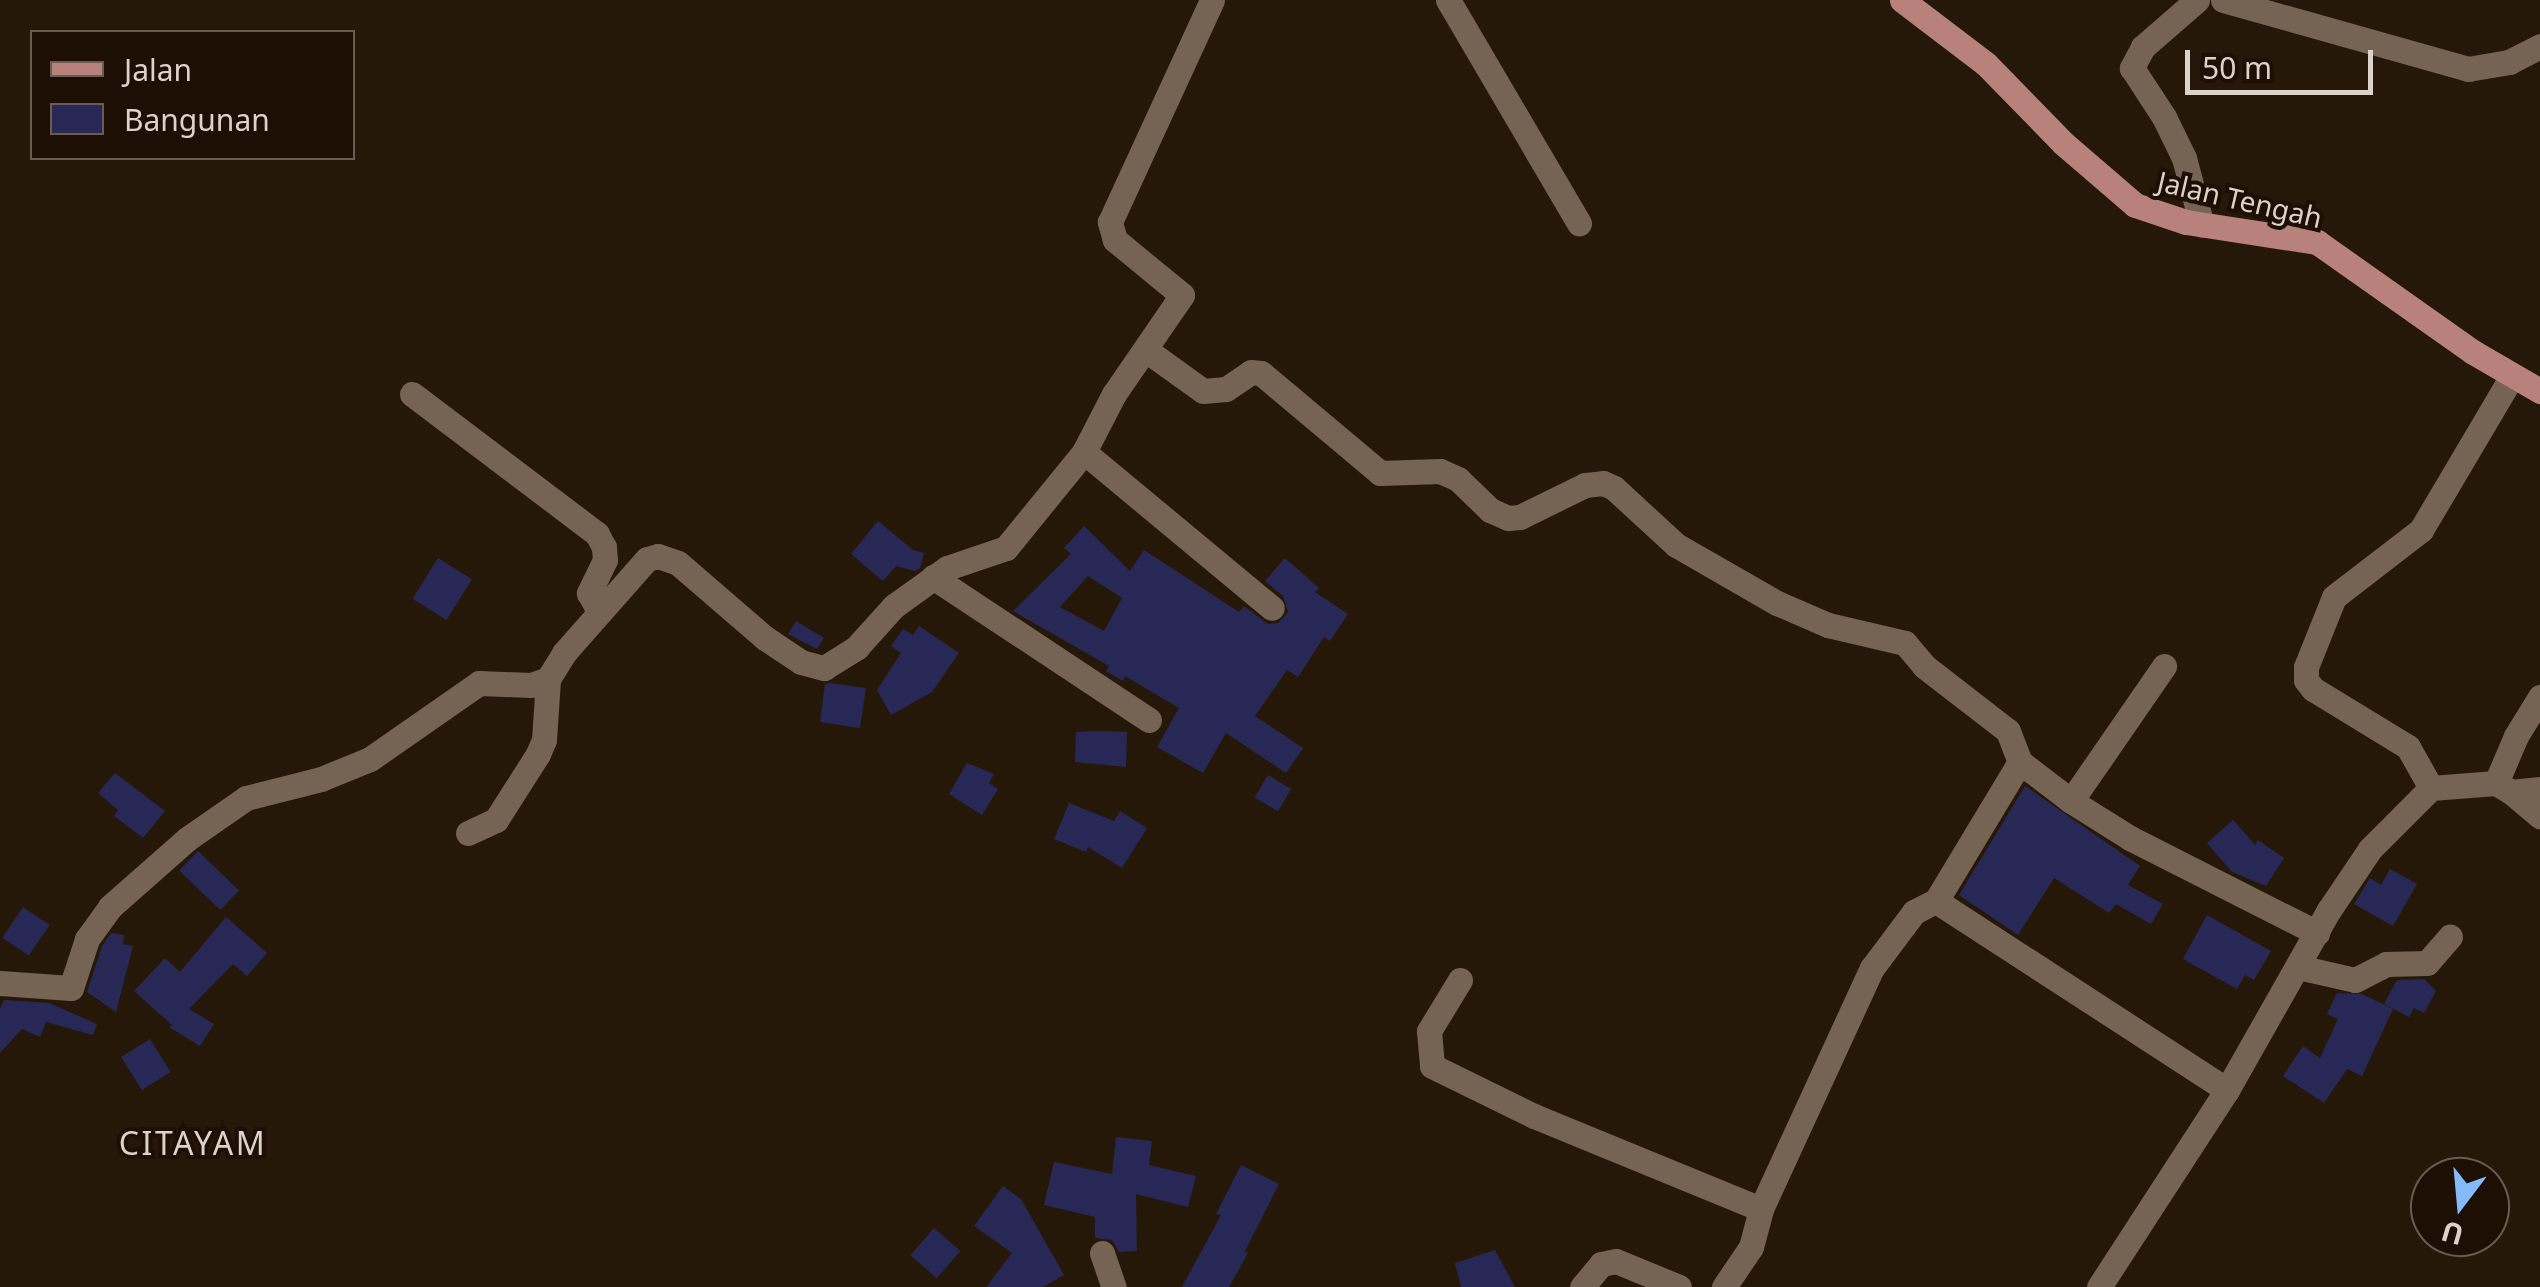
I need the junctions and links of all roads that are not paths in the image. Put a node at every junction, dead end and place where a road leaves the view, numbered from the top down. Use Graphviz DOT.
graph roads {
  1 [pos="1212,0"];
  2 [pos="1448,0"];
  3 [pos="1902,0"];
  4 [pos="2197,0"];
  5 [pos="2223,0"];
  6 [pos="2540,46"];
  7 [pos="1579,222"];
  8 [pos="2202,225"];
  9 [pos="1146,350"];
  10 [pos="2512,376"];
  11 [pos="2540,391"];
  12 [pos="412,394"];
  13 [pos="1084,452"];
  14 [pos="933,577"];
  15 [pos="1272,608"];
  16 [pos="600,611"];
  17 [pos="2164,666"];
  18 [pos="548,679"];
  19 [pos="2540,697"];
  20 [pos="1150,720"];
  21 [pos="2020,762"];
  22 [pos="2504,787"];
  23 [pos="2431,788"];
  24 [pos="2540,789"];
  25 [pos="2071,800"];
  26 [pos="2540,816"];
  27 [pos="468,833"];
  28 [pos="1936,901"];
  29 [pos="2317,932"];
  30 [pos="2450,936"];
  31 [pos="2298,966"];
  32 [pos="1460,980"];
  33 [pos="0,983"];
  34 [pos="2226,1090"];
  35 [pos="1762,1209"];
  36 [pos="1102,1253"];
  37 [pos="1114,1287"];
  38 [pos="1582,1287"];
  39 [pos="1679,1287"];
  40 [pos="1724,1287"];
  41 [pos="2099,1287"];
  1 -- 9 [label="street"];
  2 -- 7 [label="street"];
  3 -- 8 [label="main road, Jalan Tengah"];
  4 -- 8 [label="street"];
  5 -- 6 [label="street"];
  8 -- 10 [label="main road, Jalan Tengah"];
  9 -- 13 [label="street"];
  9 -- 21 [label="street"];
  10 -- 11 [label="main road, Jalan Tengah"];
  10 -- 23 [label="street"];
  12 -- 16 [label="street"];
  13 -- 14 [label="street"];
  13 -- 15 [label="street"];
  14 -- 16 [label="street"];
  14 -- 20 [label="street"];
  16 -- 18 [label="street"];
  17 -- 25 [label="street"];
  18 -- 27 [label="street"];
  18 -- 33 [label="street"];
  19 -- 22 [label="street"];
  21 -- 25 [label="street"];
  21 -- 28 [label="street"];
  22 -- 23 [label="street"];
  22 -- 24 [label="street"];
  22 -- 26 [label="street"];
  23 -- 29 [label="street"];
  25 -- 29 [label="street"];
  28 -- 34 [label="street"];
  28 -- 35 [label="street"];
  29 -- 31 [label="street"];
  30 -- 31 [label="street"];
  31 -- 34 [label="street"];
  32 -- 35 [label="street"];
  34 -- 41 [label="street"];
  35 -- 40 [label="street"];
  36 -- 37 [label="street"];
  38 -- 39 [label="street"];
}
